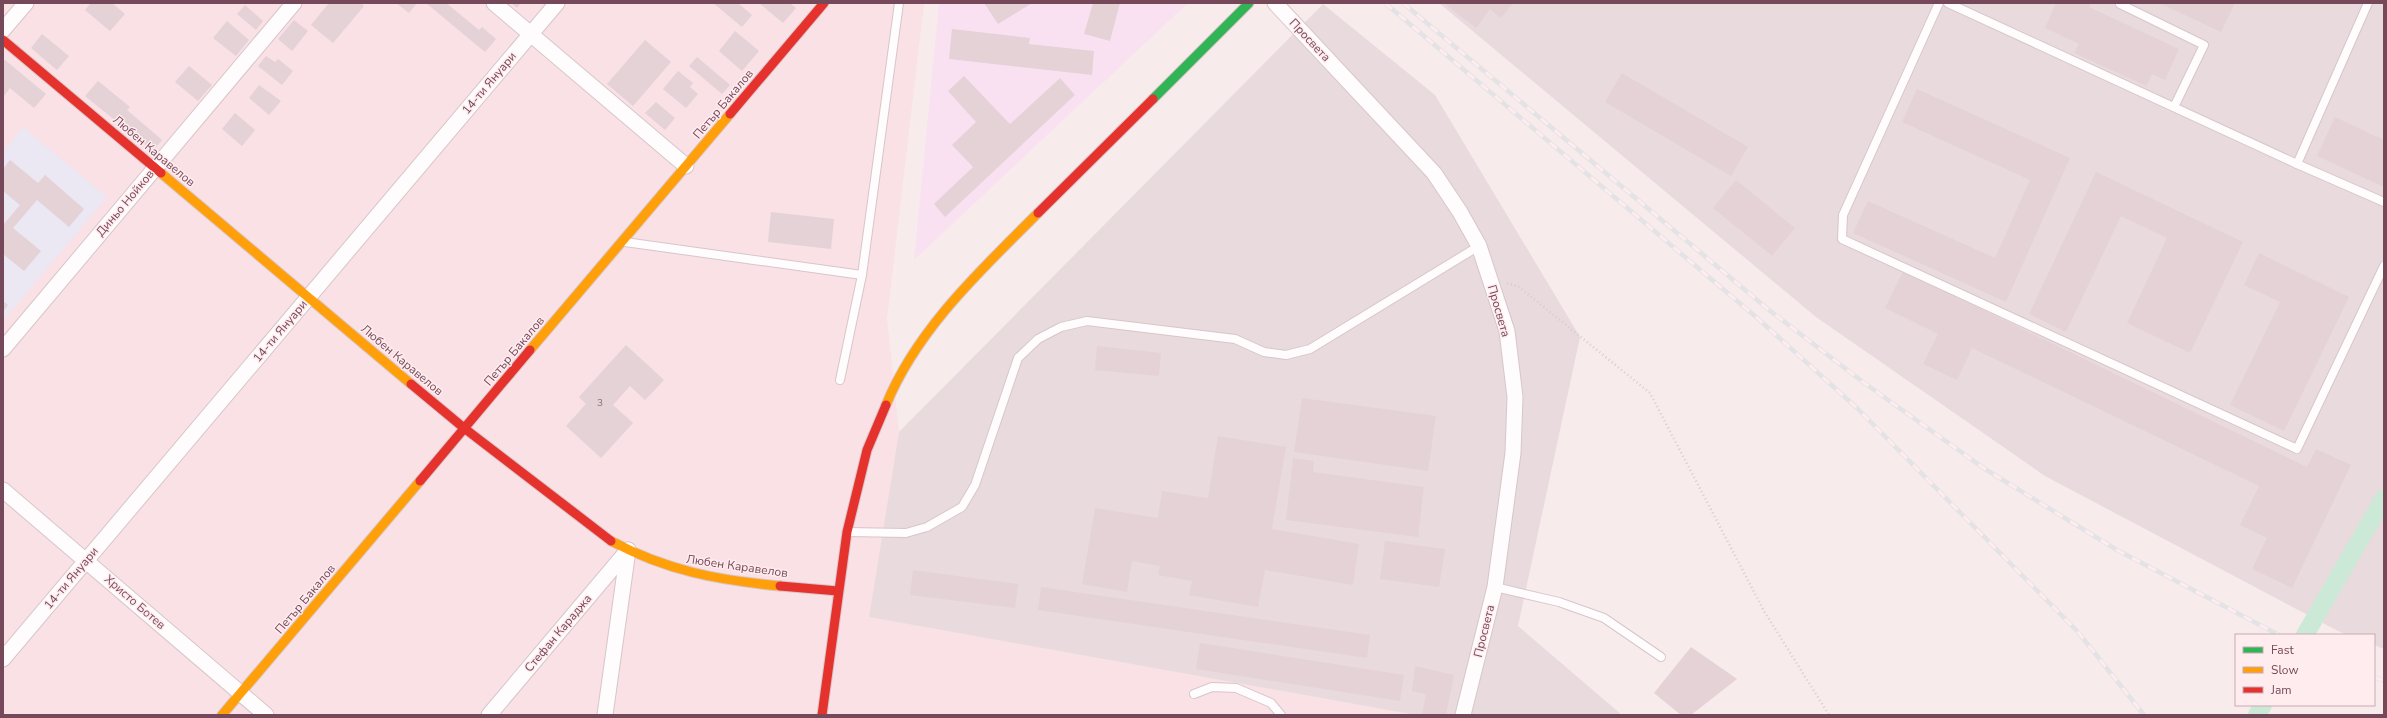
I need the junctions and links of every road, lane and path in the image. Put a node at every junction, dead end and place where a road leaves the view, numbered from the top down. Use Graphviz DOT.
graph roads {
  1 [pos="26,3"];
  2 [pos="294,3"];
  3 [pos="494,3"];
  4 [pos="557,3"];
  5 [pos="824,3"];
  6 [pos="899,3"];
  7 [pos="1249,3"];
  8 [pos="1274,3"];
  9 [pos="1938,3"];
  10 [pos="1948,3"];
  11 [pos="2368,3"];
  12 [pos="2120,4"];
  13 [pos="3,30"];
  14 [pos="531,34"];
  15 [pos="3,40"];
  16 [pos="2174,107"];
  17 [pos="2297,164"];
  18 [pos="686,166"];
  19 [pos="155,167"];
  20 [pos="2384,202"];
  21 [pos="622,242"];
  22 [pos="1479,246"];
  23 [pos="2384,266"];
  24 [pos="862,275"];
  25 [pos="1489,276"];
  26 [pos="308,297"];
  27 [pos="3,349"];
  28 [pos="840,380"];
  29 [pos="464,428"];
  30 [pos="3,490"];
  31 [pos="847,532"];
  32 [pos="628,550"];
  33 [pos="86,560"];
  34 [pos="1495,588"];
  35 [pos="838,590"];
  36 [pos="1662,657"];
  37 [pos="3,658"];
  38 [pos="240,694"];
  39 [pos="1194,694"];
  40 [pos="222,715"];
  41 [pos="266,715"];
  42 [pos="489,715"];
  43 [pos="605,715"];
  44 [pos="822,715"];
  45 [pos="1281,715"];
  46 [pos="1463,715"];
  47 [pos="1829,715"];
  1 -- 13 [label="street"];
  2 -- 19 [label="street, Диньо Нойков"];
  3 -- 14 [label="street"];
  4 -- 14 [label="street, 14-ти Януари"];
  5 -- 18 [label="street, Петър Бакалов"];
  6 -- 24 [label="lane"];
  7 -- 31 [label="street"];
  8 -- 22 [label="street, Просвета"];
  9 -- 23 [label="lane"];
  10 -- 16 [label="lane"];
  11 -- 17 [label="lane"];
  12 -- 16 [label="lane"];
  14 -- 18 [label="street"];
  14 -- 26 [label="street, 14-ти Януари"];
  15 -- 19 [label="street, Любен Каравелов"];
  16 -- 17 [label="lane"];
  17 -- 20 [label="lane"];
  18 -- 21 [label="street, Петър Бакалов"];
  19 -- 26 [label="street, Любен Каравелов"];
  19 -- 27 [label="street, Диньо Нойков"];
  21 -- 24 [label="lane"];
  21 -- 29 [label="street, Петър Бакалов"];
  22 -- 25 [label="street, Просвета"];
  22 -- 31 [label="lane"];
  24 -- 28 [label="lane"];
  25 -- 34 [label="street, Просвета"];
  25 -- 47 [label="path"];
  26 -- 29 [label="street, Любен Каравелов"];
  26 -- 33 [label="street, 14-ти Януари"];
  29 -- 32 [label="street, Любен Каравелов"];
  29 -- 38 [label="street, Петър Бакалов"];
  30 -- 33 [label="street, Христо Ботев"];
  31 -- 35 [label="street"];
  32 -- 35 [label="street, Любен Каравелов"];
  32 -- 42 [label="street, Стефан Караджа"];
  32 -- 43 [label="street"];
  33 -- 37 [label="street, 14-ти Януари"];
  33 -- 38 [label="street, Христо Ботев"];
  34 -- 36 [label="lane"];
  34 -- 46 [label="street, Просвета"];
  35 -- 44 [label="street"];
  38 -- 40 [label="street, Петър Бакалов"];
  38 -- 41 [label="street, Христо Ботев"];
  39 -- 45 [label="lane"];
}
